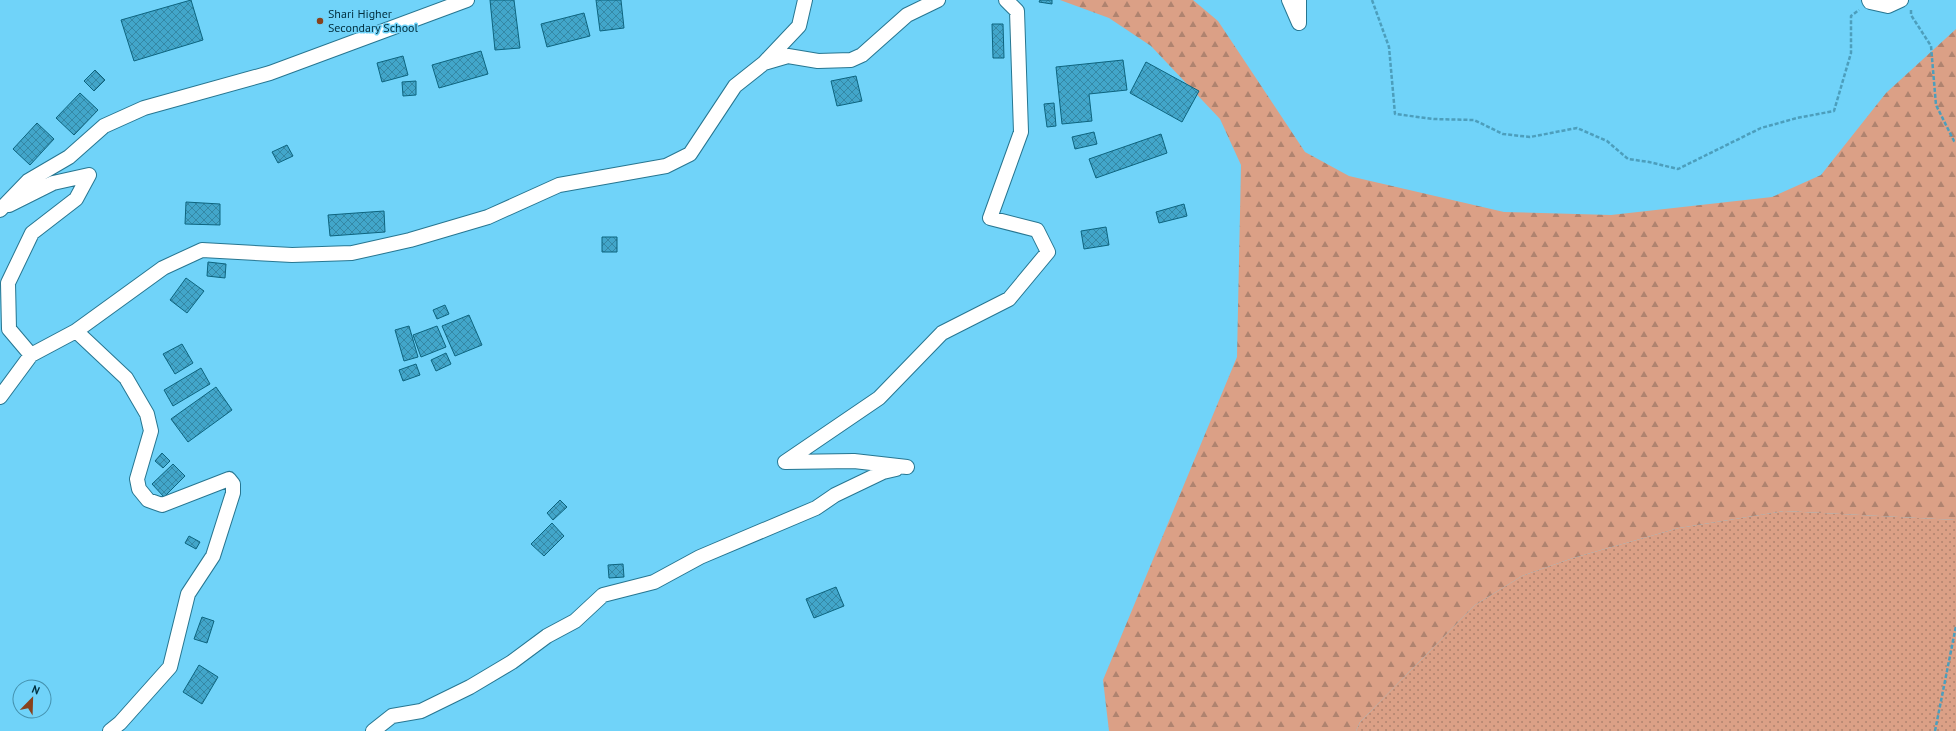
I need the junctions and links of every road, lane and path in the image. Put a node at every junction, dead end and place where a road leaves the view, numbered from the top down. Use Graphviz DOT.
graph roads {
  1 [pos="467,0"];
  2 [pos="805,0"];
  3 [pos="938,0"];
  4 [pos="1006,0"];
  5 [pos="1289,0"];
  6 [pos="1299,0"];
  7 [pos="1372,0"];
  8 [pos="1870,1"];
  9 [pos="1906,4"];
  10 [pos="764,63"];
  11 [pos="1956,142"];
  12 [pos="76,331"];
  13 [pos="32,355"];
  14 [pos="0,398"];
  15 [pos="1956,626"];
  16 [pos="110,731"];
  17 [pos="373,731"];
  18 [pos="1935,731"];
  1 -- 13 [label="street"];
  2 -- 10 [label="street"];
  3 -- 10 [label="street"];
  4 -- 17 [label="street"];
  5 -- 6 [label="street"];
  7 -- 8 [label="path"];
  8 -- 9 [label="street"];
  9 -- 11 [label="path"];
  10 -- 12 [label="street"];
  12 -- 13 [label="street"];
  12 -- 16 [label="street"];
  13 -- 14 [label="street"];
  15 -- 18 [label="path"];
}
